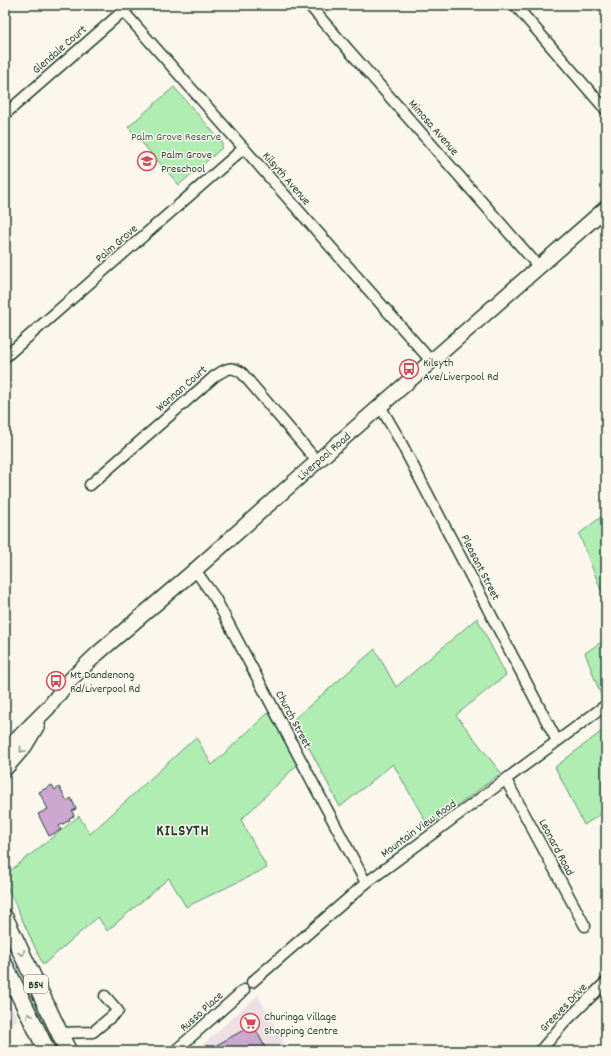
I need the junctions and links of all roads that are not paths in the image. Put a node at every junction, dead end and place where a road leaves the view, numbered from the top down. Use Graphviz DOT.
graph roads {
  1 [pos="309,5"];
  2 [pos="515,5"];
  3 [pos="126,8"];
  4 [pos="606,110"];
  5 [pos="5,114"];
  6 [pos="244,148"];
  7 [pos="606,208"];
  8 [pos="539,267"];
  9 [pos="5,358"];
  10 [pos="432,362"];
  11 [pos="380,406"];
  12 [pos="317,461"];
  13 [pos="90,484"];
  14 [pos="194,570"];
  15 [pos="606,706"];
  16 [pos="48,708"];
  17 [pos="557,741"];
  18 [pos="5,751"];
  19 [pos="5,768"];
  20 [pos="506,780"];
  21 [pos="366,883"];
  22 [pos="5,918"];
  23 [pos="585,926"];
  24 [pos="5,966"];
  25 [pos="252,982"];
  26 [pos="606,982"];
  27 [pos="244,990"];
  28 [pos="105,996"];
  29 [pos="59,1033"];
  30 [pos="46,1051"];
  31 [pos="68,1051"];
  32 [pos="175,1051"];
  33 [pos="540,1051"];
  1 -- 8 [label="street, Mimosa Avenue"];
  2 -- 4 [label="street"];
  3 -- 5 [label="street, Glendale Court"];
  3 -- 6 [label="street, Kilsyth Avenue"];
  6 -- 9 [label="street, Palm Grove"];
  6 -- 10 [label="street, Kilsyth Avenue"];
  7 -- 8 [label="main road, Liverpool Road"];
  8 -- 10 [label="main road, Liverpool Road"];
  10 -- 11 [label="main road, Liverpool Road"];
  11 -- 12 [label="main road, Liverpool Road"];
  11 -- 17 [label="street, Pleasant Street"];
  12 -- 13 [label="street, Wannan Court"];
  12 -- 14 [label="main road, Liverpool Road"];
  14 -- 16 [label="main road, Liverpool Road"];
  14 -- 21 [label="street, Church Street"];
  15 -- 17 [label="street, Mountain View Road"];
  16 -- 18 [label="main road, Liverpool Road"];
  16 -- 19 [label="main road, Liverpool Road, one-way"];
  17 -- 20 [label="street, Mountain View Road"];
  20 -- 21 [label="street, Mountain View Road"];
  20 -- 23 [label="street, Leonard Road"];
  21 -- 25 [label="street, Mountain View Road"];
  22 -- 29 [label="main road, B54, one-way"];
  30 -- 24 [label="main road, B54, one-way"];
  26 -- 33 [label="street, Greeves Drive"];
  27 -- 32 [label="street, Russo Place"];
  28 -- 29 [label="street"];
  29 -- 31 [label="main road, B54"];
}
